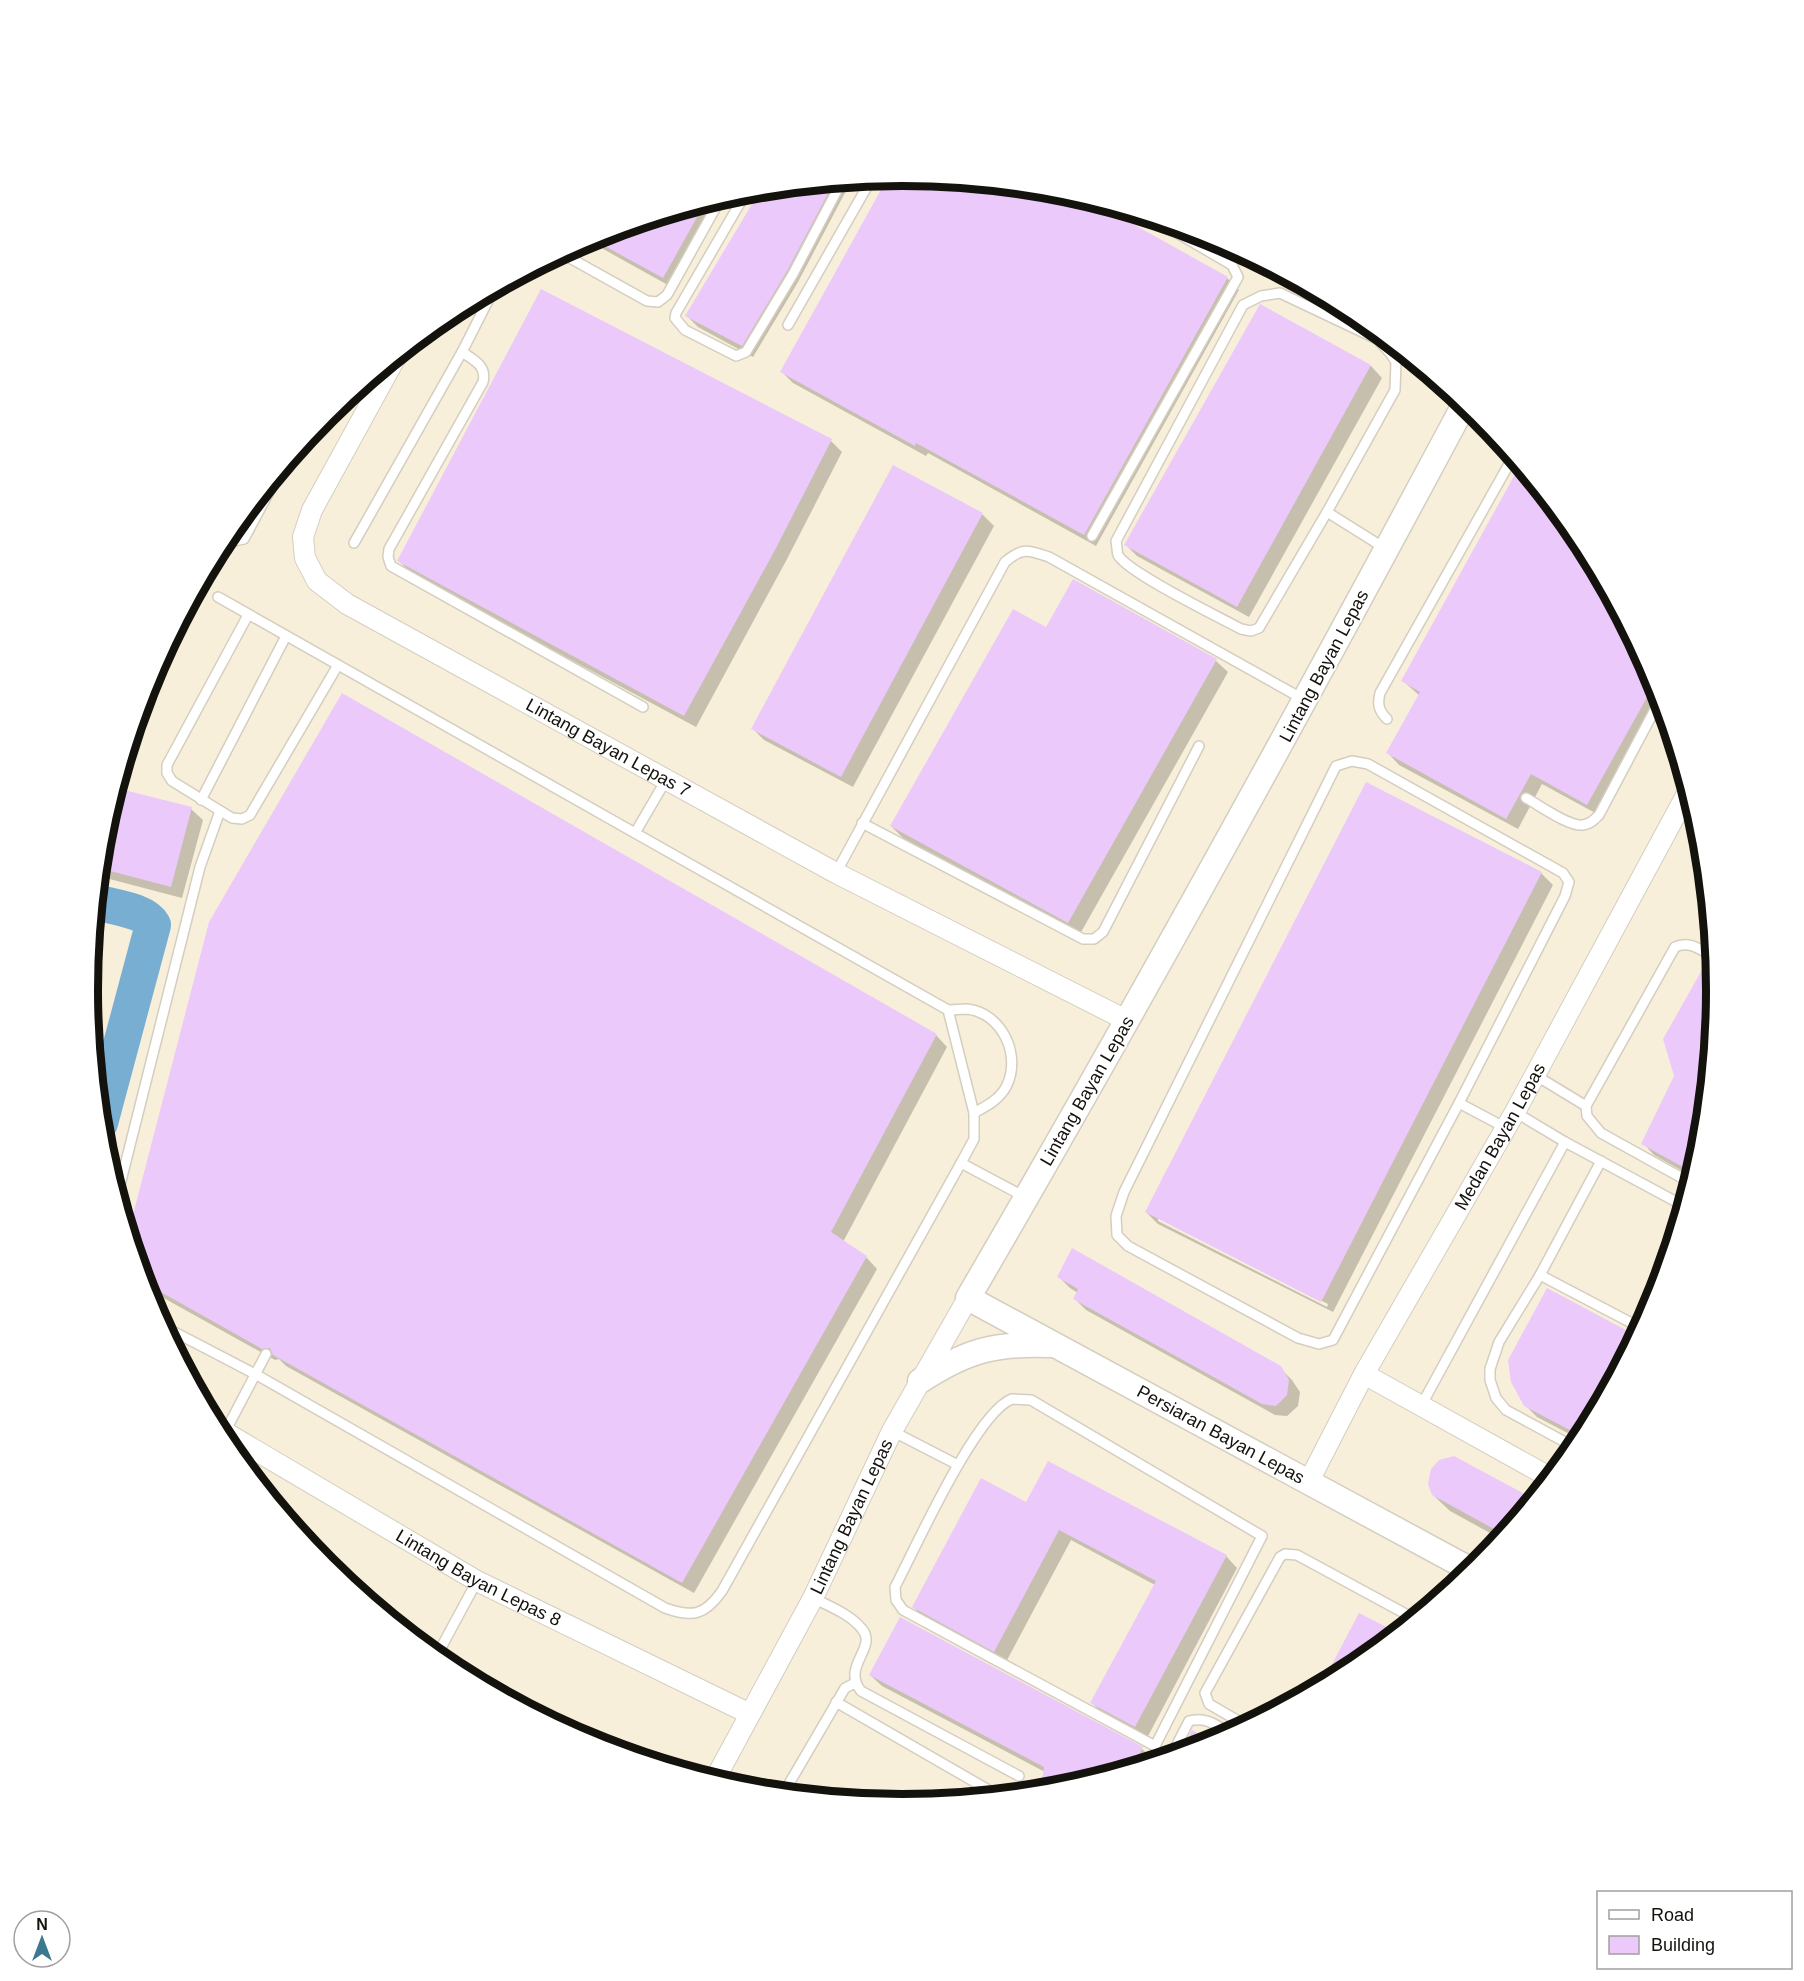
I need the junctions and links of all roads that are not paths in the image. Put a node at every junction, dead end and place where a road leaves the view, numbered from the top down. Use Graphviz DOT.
graph roads {
  1 [pos="867,187"];
  2 [pos="838,189"];
  3 [pos="741,202"];
  4 [pos="715,208"];
  5 [pos="1184,237"];
  6 [pos="570,258"];
  7 [pos="488,302"];
  8 [pos="788,325"];
  9 [pos="1366,334"];
  10 [pos="1385,347"];
  11 [pos="462,352"];
  12 [pos="387,373"];
  13 [pos="1460,412"];
  14 [pos="1510,463"];
  15 [pos="266,499"];
  16 [pos="1327,512"];
  17 [pos="1092,536"];
  18 [pos="236,540"];
  19 [pos="354,543"];
  20 [pos="1387,550"];
  21 [pos="218,597"];
  22 [pos="248,615"];
  23 [pos="286,636"];
  24 [pos="338,665"];
  25 [pos="1305,701"];
  26 [pos="643,706"];
  27 [pos="1655,709"];
  28 [pos="1387,719"];
  29 [pos="1199,746"];
  30 [pos="666,780"];
  31 [pos="1526,798"];
  32 [pos="201,801"];
  33 [pos="1683,801"];
  34 [pos="220,811"];
  35 [pos="862,823"];
  36 [pos="635,833"];
  37 [pos="836,873"];
  38 [pos="1705,950"];
  39 [pos="948,1010"];
  40 [pos="1128,1021"];
  41 [pos="1535,1075"];
  42 [pos="1459,1103"];
  43 [pos="1586,1106"];
  44 [pos="974,1113"];
  45 [pos="1510,1120"];
  46 [pos="1565,1142"];
  47 [pos="1601,1161"];
  48 [pos="961,1163"];
  49 [pos="1684,1179"];
  50 [pos="121,1181"];
  51 [pos="1027,1197"];
  52 [pos="1678,1203"];
  53 [pos="1540,1275"];
  54 [pos="968,1298"];
  55 [pos="1634,1324"];
  56 [pos="174,1332"];
  57 [pos="1055,1346"];
  58 [pos="266,1354"];
  59 [pos="255,1374"];
  60 [pos="1364,1374"];
  61 [pos="920,1381"];
  62 [pos="1421,1406"];
  63 [pos="224,1423"];
  64 [pos="892,1431"];
  65 [pos="233,1437"];
  66 [pos="1567,1443"];
  67 [pos="958,1465"];
  68 [pos="1544,1474"];
  69 [pos="1309,1481"];
  70 [pos="1464,1566"];
  71 [pos="477,1581"];
  72 [pos="813,1598"];
  73 [pos="1408,1615"];
  74 [pos="440,1649"];
  75 [pos="855,1683"];
  76 [pos="836,1702"];
  77 [pos="750,1714"];
  78 [pos="1238,1721"];
  79 [pos="1222,1729"];
  80 [pos="1177,1746"];
  81 [pos="718,1774"];
  82 [pos="1019,1776"];
  83 [pos="787,1787"];
  84 [pos="988,1790"];
  1 -- 8 [label="lane"];
  2 -- 3 [label="lane"];
  4 -- 6 [label="lane"];
  5 -- 17 [label="lane"];
  7 -- 11 [label="lane"];
  9 -- 16 [label="lane"];
  10 -- 16 [label="lane"];
  11 -- 19 [label="lane"];
  11 -- 26 [label="lane"];
  12 -- 30 [label="street, Lintang Bayan Lepas 7"];
  13 -- 20 [label="street, Lintang Bayan Lepas"];
  14 -- 28 [label="lane"];
  15 -- 18 [label="lane"];
  16 -- 20 [label="lane"];
  20 -- 25 [label="street, Lintang Bayan Lepas"];
  21 -- 22 [label="lane"];
  22 -- 23 [label="lane"];
  22 -- 32 [label="lane"];
  23 -- 24 [label="lane"];
  23 -- 32 [label="lane"];
  24 -- 34 [label="lane"];
  24 -- 36 [label="lane"];
  25 -- 35 [label="lane"];
  25 -- 40 [label="street, Lintang Bayan Lepas"];
  27 -- 31 [label="lane"];
  29 -- 35 [label="lane"];
  30 -- 36 [label="lane"];
  30 -- 37 [label="street, Lintang Bayan Lepas 7"];
  32 -- 34 [label="lane"];
  33 -- 41 [label="street, Medan Bayan Lepas"];
  34 -- 50 [label="lane"];
  35 -- 37 [label="lane"];
  36 -- 39 [label="lane"];
  37 -- 40 [label="street, Lintang Bayan Lepas 7"];
  38 -- 43 [label="lane"];
  39 -- 44 [label="lane"];
  39 -- 44 [label="lane"];
  40 -- 51 [label="street, Lintang Bayan Lepas"];
  41 -- 43 [label="lane"];
  41 -- 45 [label="street, Medan Bayan Lepas"];
  42 -- 42 [label="lane"];
  42 -- 45 [label="lane"];
  43 -- 49 [label="lane"];
  44 -- 48 [label="lane"];
  45 -- 46 [label="lane"];
  45 -- 60 [label="street, Medan Bayan Lepas"];
  46 -- 47 [label="lane"];
  46 -- 62 [label="lane"];
  47 -- 52 [label="lane"];
  47 -- 53 [label="lane"];
  48 -- 51 [label="lane"];
  48 -- 59 [label="lane"];
  51 -- 54 [label="street, Lintang Bayan Lepas"];
  53 -- 55 [label="lane"];
  53 -- 66 [label="lane"];
  54 -- 57 [label="street, Persiaran Bayan Lepas"];
  54 -- 61 [label="street, Lintang Bayan Lepas"];
  56 -- 59 [label="lane"];
  57 -- 61 [label="street"];
  57 -- 69 [label="street, Persiaran Bayan Lepas"];
  58 -- 59 [label="lane"];
  59 -- 63 [label="lane"];
  60 -- 62 [label="street"];
  60 -- 69 [label="street, Medan Bayan Lepas"];
  61 -- 64 [label="street, Lintang Bayan Lepas"];
  62 -- 68 [label="street"];
  64 -- 67 [label="lane"];
  64 -- 72 [label="street, Lintang Bayan Lepas"];
  65 -- 71 [label="street, Lintang Bayan Lepas 8"];
  67 -- 67 [label="lane"];
  69 -- 70 [label="street, Persiaran Bayan Lepas"];
  71 -- 74 [label="lane"];
  71 -- 77 [label="street, Lintang Bayan Lepas 8"];
  72 -- 75 [label="lane"];
  72 -- 77 [label="street, Lintang Bayan Lepas"];
  73 -- 78 [label="lane"];
  75 -- 76 [label="lane"];
  75 -- 82 [label="lane"];
  76 -- 83 [label="lane"];
  76 -- 84 [label="lane"];
  77 -- 81 [label="street, Lintang Bayan Lepas"];
  79 -- 80 [label="lane"];
}
